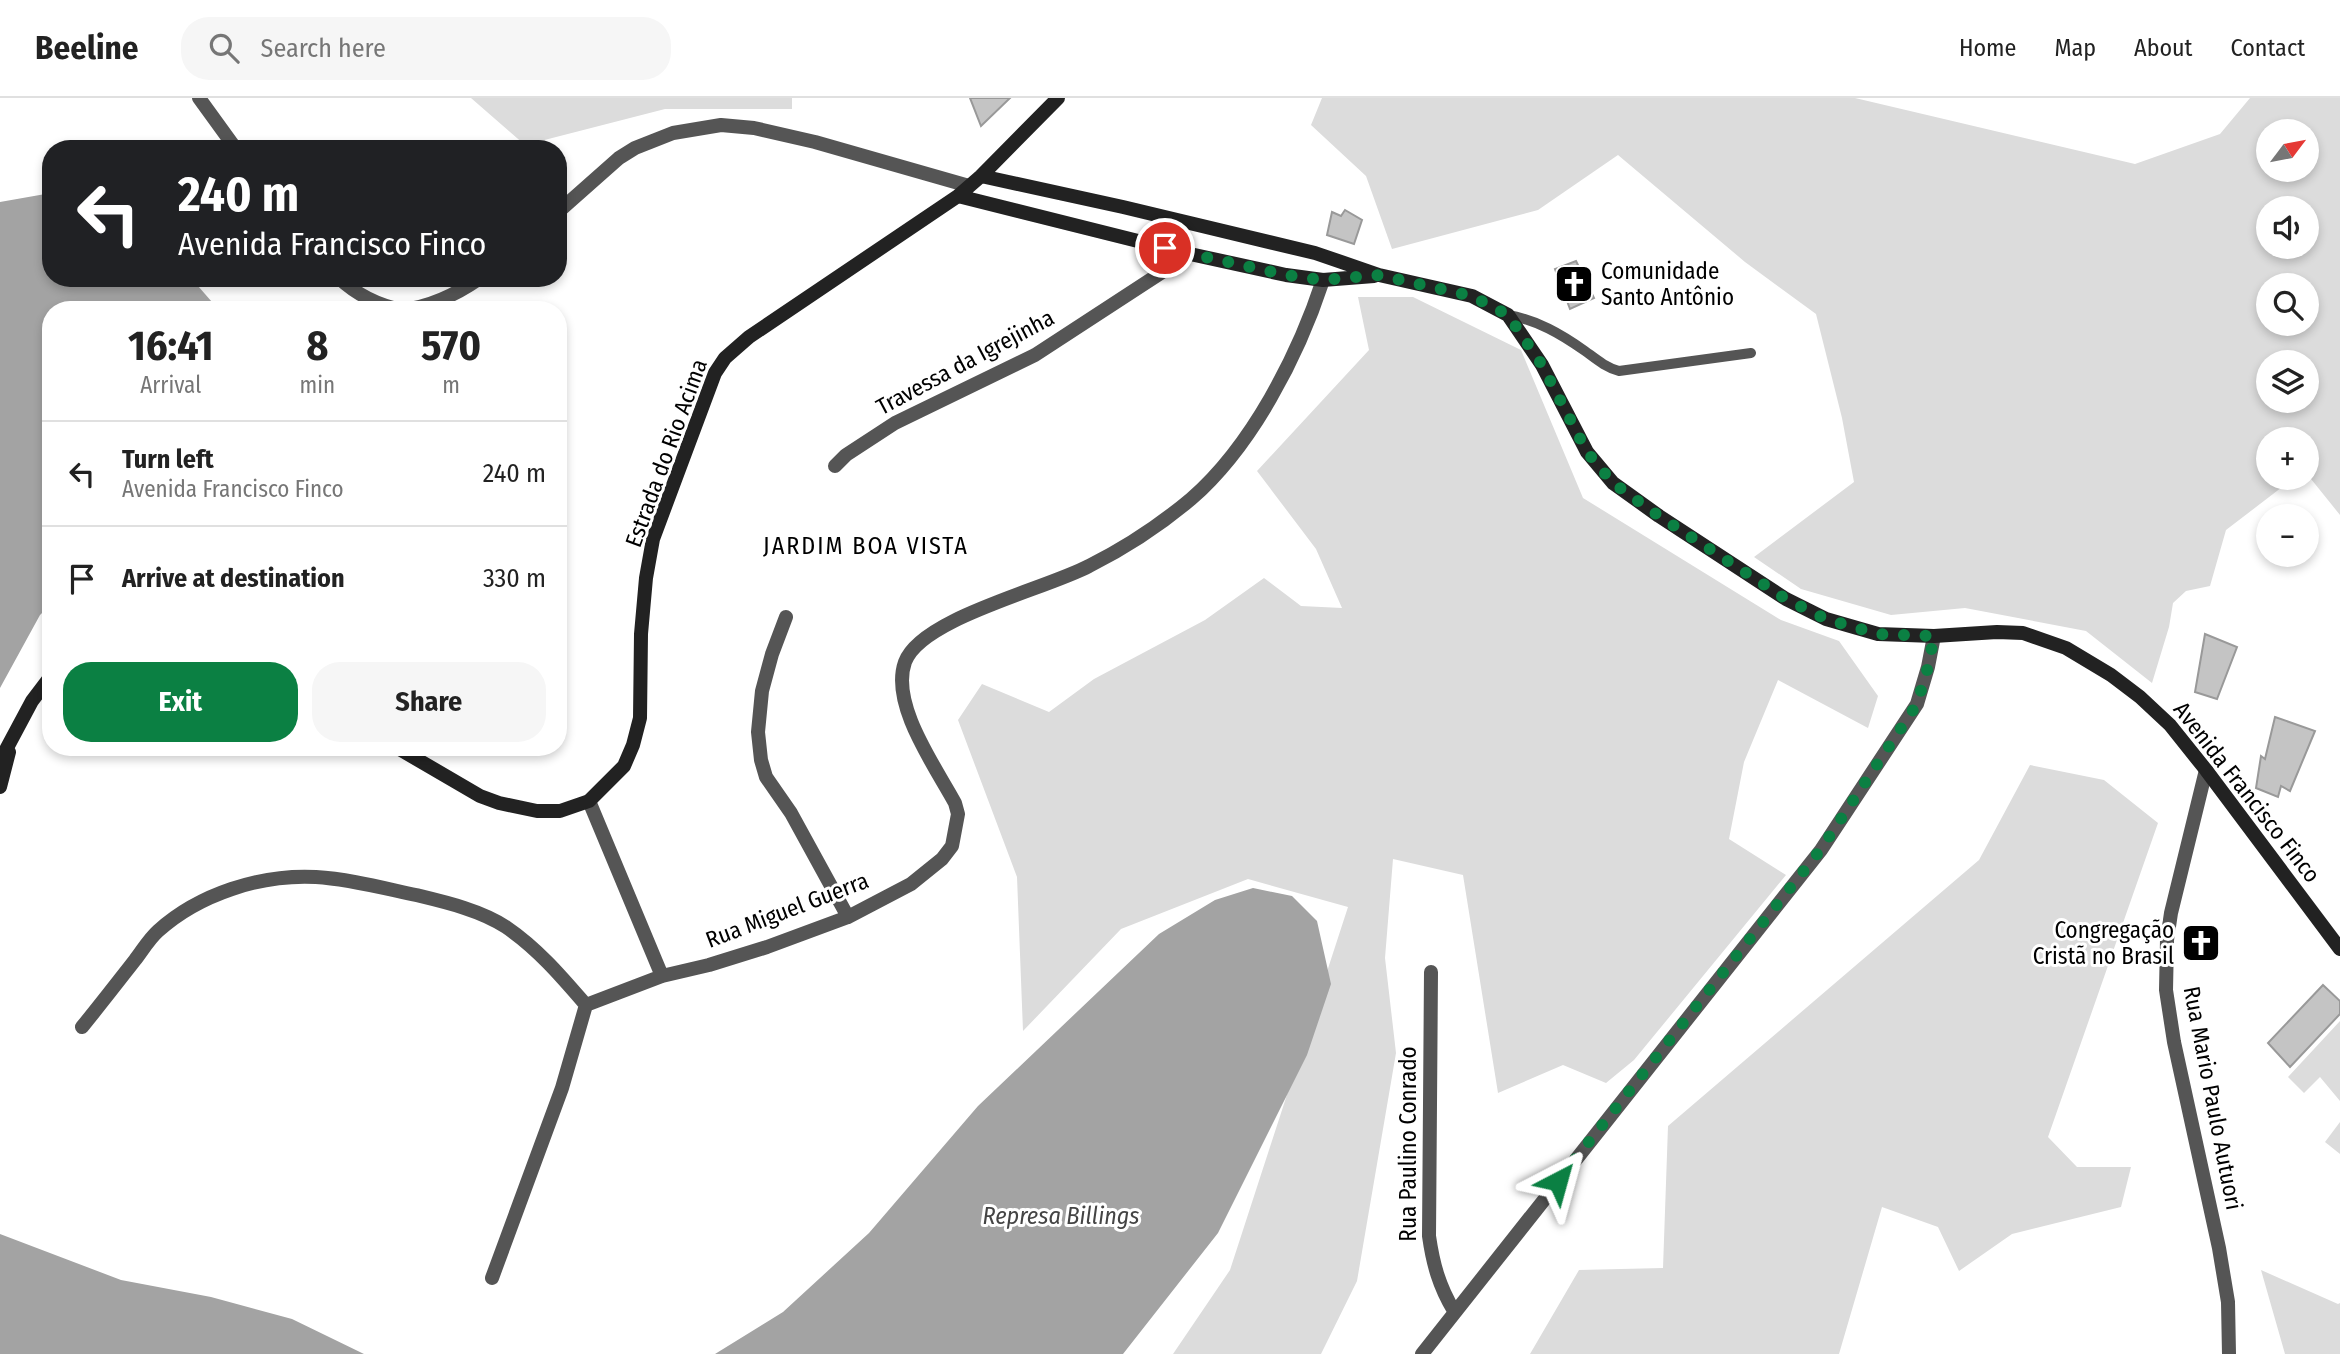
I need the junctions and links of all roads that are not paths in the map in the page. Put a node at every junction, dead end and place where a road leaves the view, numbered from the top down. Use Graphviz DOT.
graph roads {
  1 [pos="199,98"];
  2 [pos="1058,98"];
  3 [pos="229,140"];
  4 [pos="981,176"];
  5 [pos="964,191"];
  6 [pos="567,204"];
  7 [pos="1315,253"];
  8 [pos="1190,254"];
  9 [pos="1379,275"];
  10 [pos="1323,280"];
  11 [pos="349,287"];
  12 [pos="465,287"];
  13 [pos="371,301"];
  14 [pos="438,301"];
  15 [pos="1508,315"];
  16 [pos="1751,354"];
  17 [pos="835,466"];
  18 [pos="786,617"];
  19 [pos="1934,636"];
  20 [pos="42,688"];
  21 [pos="11,744"];
  22 [pos="412,756"];
  23 [pos="0,761"];
  24 [pos="2206,770"];
  25 [pos="0,787"];
  26 [pos="589,801"];
  27 [pos="848,917"];
  28 [pos="2340,949"];
  29 [pos="1431,972"];
  30 [pos="662,976"];
  31 [pos="586,1005"];
  32 [pos="82,1027"];
  33 [pos="492,1278"];
  34 [pos="1454,1311"];
  35 [pos="1422,1354"];
  36 [pos="2229,1354"];
  1 -- 3 [label="street"];
  2 -- 4 [label="street, Estrada do Rio Acima"];
  4 -- 5 [label="street, Estrada do Rio Acima"];
  4 -- 7 [label="street, Avenida Francisco Finco"];
  5 -- 6 [label="street, Avenida Francisco Finco"];
  5 -- 8 [label="street, Avenida Francisco Finco"];
  5 -- 26 [label="street, Estrada do Rio Acima"];
  7 -- 9 [label="street, Avenida Francisco Finco"];
  7 -- 10 [label="street"];
  8 -- 10 [label="street, Avenida Francisco Finco"];
  8 -- 17 [label="street, Travessa da Igrejinha"];
  9 -- 10 [label="street, Avenida Francisco Finco"];
  9 -- 15 [label="street, Avenida Francisco Finco"];
  10 -- 27 [label="street, Rua Miguel Guerra"];
  11 -- 13 [label="street"];
  12 -- 14 [label="street"];
  15 -- 16 [label="lane"];
  15 -- 19 [label="street, Avenida Francisco Finco"];
  18 -- 27 [label="street"];
  19 -- 24 [label="street, Avenida Francisco Finco"];
  19 -- 34 [label="street"];
  20 -- 21 [label="street"];
  21 -- 23 [label="street"];
  21 -- 25 [label="street"];
  22 -- 26 [label="street, Estrada do Rio Acima"];
  24 -- 28 [label="street, Avenida Francisco Finco"];
  24 -- 36 [label="street, Rua Mario Paulo Autuori"];
  26 -- 30 [label="street"];
  27 -- 30 [label="street, Rua Miguel Guerra"];
  29 -- 34 [label="street, Rua Paulino Conrado"];
  30 -- 31 [label="street, Rua Miguel Guerra"];
  31 -- 32 [label="street"];
  31 -- 33 [label="street"];
  34 -- 35 [label="street"];
}
